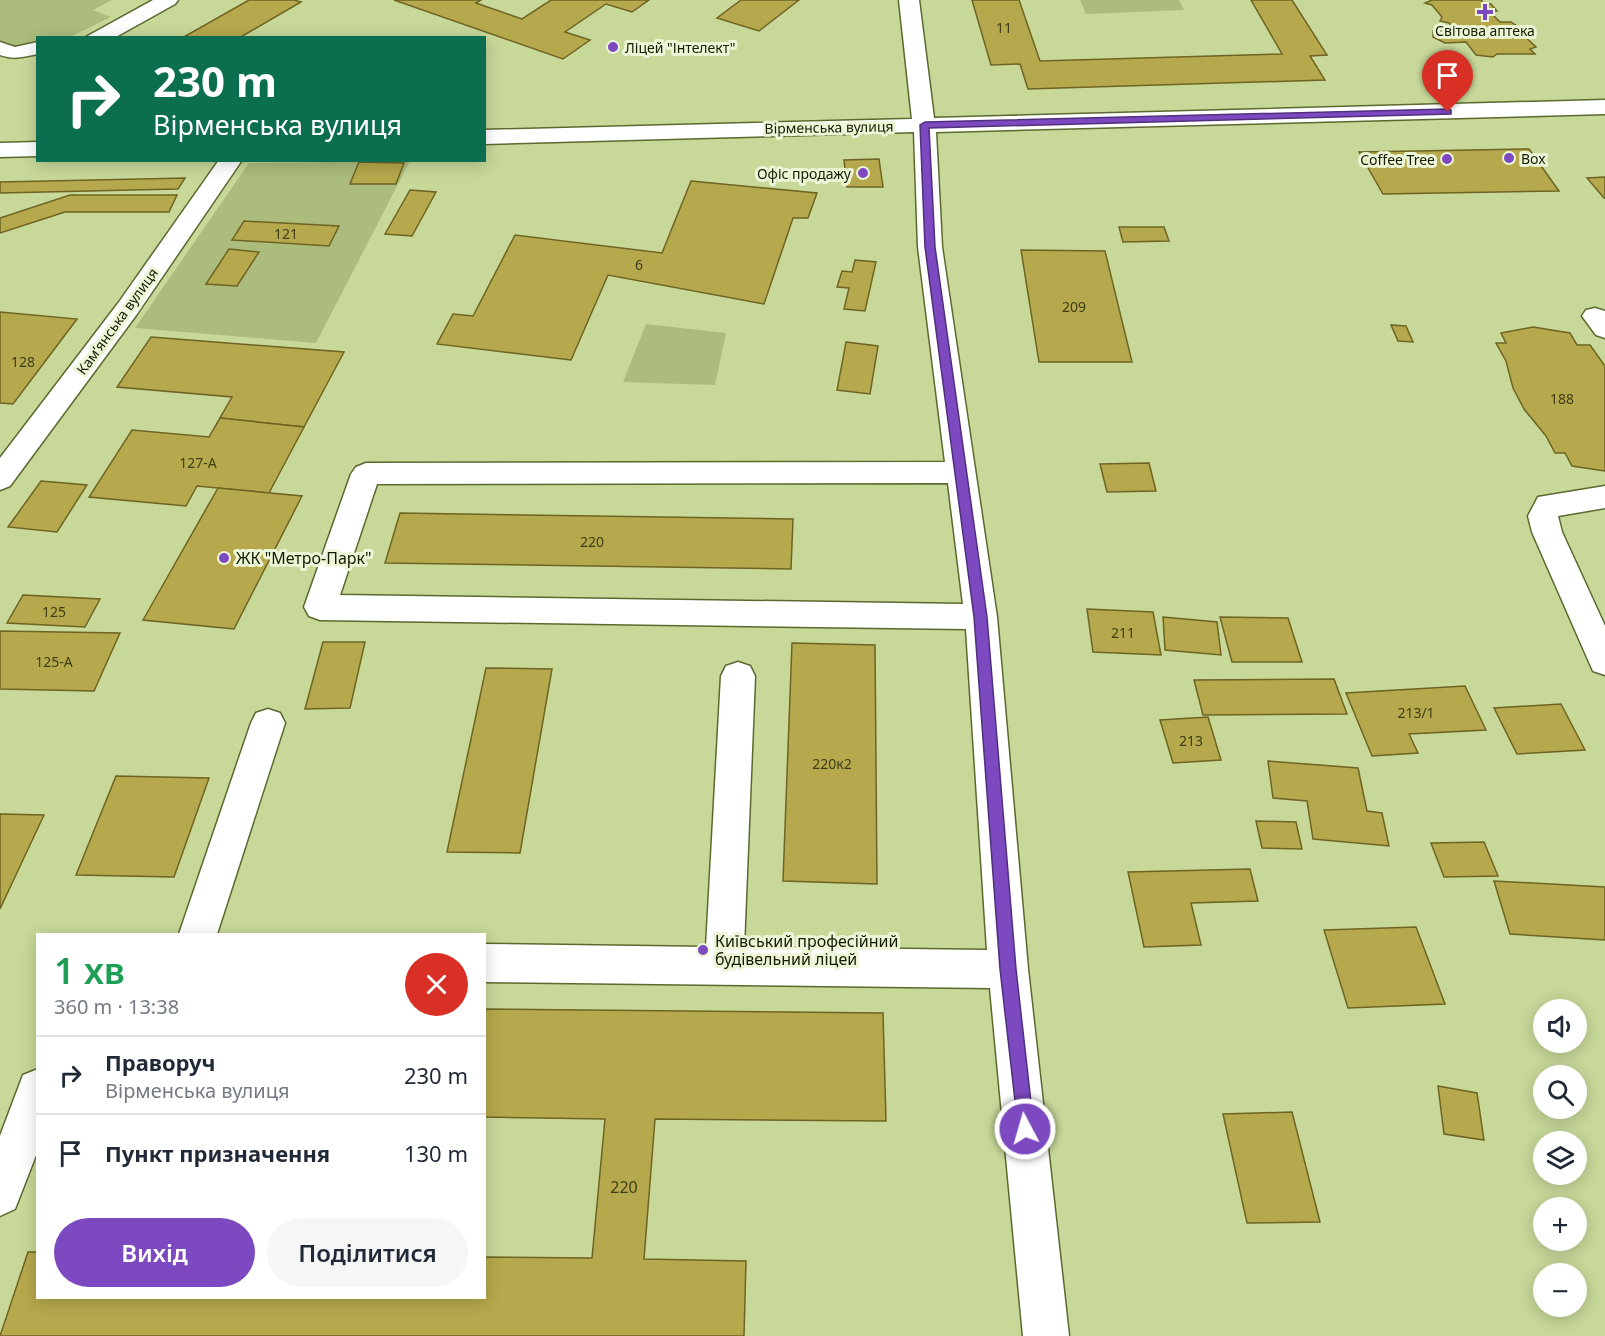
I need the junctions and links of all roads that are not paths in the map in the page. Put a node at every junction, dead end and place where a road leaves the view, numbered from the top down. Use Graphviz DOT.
graph roads {
  1 [pos="168,0"];
  2 [pos="909,0"];
  3 [pos="102,36"];
  4 [pos="36,48"];
  5 [pos="5,56"];
  6 [pos="1605,107"];
  7 [pos="925,125"];
  8 [pos="486,137"];
  9 [pos="36,149"];
  10 [pos="0,150"];
  11 [pos="230,162"];
  12 [pos="959,472"];
  13 [pos="0,478"];
  14 [pos="1605,497"];
  15 [pos="981,617"];
  16 [pos="1605,662"];
  17 [pos="738,676"];
  18 [pos="268,723"];
  19 [pos="198,933"];
  20 [pos="486,963"];
  21 [pos="724,965"];
  22 [pos="1008,969"];
  23 [pos="36,1095"];
  24 [pos="0,1194"];
  25 [pos="1046,1336"];
  1 -- 3 [label="street"];
  2 -- 7 [label="street"];
  4 -- 5 [label="street"];
  6 -- 7 [label="street, Вірменська вулиця"];
  7 -- 8 [label="street, Вірменська вулиця"];
  7 -- 12 [label="street"];
  9 -- 10 [label="street"];
  11 -- 13 [label="street, Камʼянська вулиця"];
  12 -- 15 [label="street"];
  12 -- 15 [label="street"];
  14 -- 16 [label="street"];
  15 -- 22 [label="street"];
  17 -- 21 [label="street"];
  18 -- 19 [label="street"];
  20 -- 21 [label="street"];
  21 -- 22 [label="street"];
  22 -- 25 [label="street"];
  23 -- 24 [label="street"];
}
